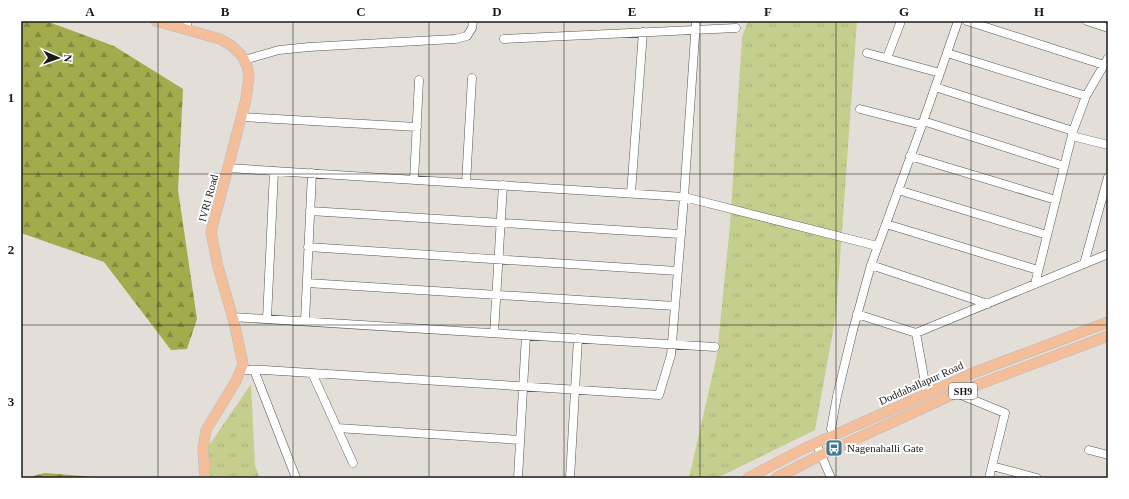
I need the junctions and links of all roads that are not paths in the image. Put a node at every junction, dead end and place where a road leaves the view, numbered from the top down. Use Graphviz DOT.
graph roads {
  1 [pos="156,21"];
  2 [pos="473,21"];
  3 [pos="696,21"];
  4 [pos="901,21"];
  5 [pos="958,21"];
  6 [pos="967,21"];
  7 [pos="1087,21"];
  8 [pos="187,25"];
  9 [pos="736,28"];
  10 [pos="1108,28"];
  11 [pos="695,30"];
  12 [pos="643,32"];
  13 [pos="504,39"];
  14 [pos="868,53"];
  15 [pos="947,53"];
  16 [pos="887,58"];
  17 [pos="244,60"];
  18 [pos="1106,61"];
  19 [pos="940,73"];
  20 [pos="472,78"];
  21 [pos="419,80"];
  22 [pos="935,87"];
  23 [pos="1086,96"];
  24 [pos="860,109"];
  25 [pos="242,117"];
  26 [pos="922,123"];
  27 [pos="417,127"];
  28 [pos="1073,133"];
  29 [pos="1108,145"];
  30 [pos="910,156"];
  31 [pos="1064,166"];
  32 [pos="228,168"];
  33 [pos="274,171"];
  34 [pos="312,173"];
  35 [pos="1108,177"];
  36 [pos="414,180"];
  37 [pos="466,183"];
  38 [pos="503,185"];
  39 [pos="898,190"];
  40 [pos="631,193"];
  41 [pos="684,197"];
  42 [pos="1056,200"];
  43 [pos="310,211"];
  44 [pos="501,223"];
  45 [pos="886,224"];
  46 [pos="680,234"];
  47 [pos="1047,235"];
  48 [pos="877,246"];
  49 [pos="308,247"];
  50 [pos="1108,254"];
  51 [pos="498,259"];
  52 [pos="1084,264"];
  53 [pos="871,265"];
  54 [pos="678,270"];
  55 [pos="1038,270"];
  56 [pos="307,284"];
  57 [pos="1035,284"];
  58 [pos="496,295"];
  59 [pos="988,304"];
  60 [pos="675,306"];
  61 [pos="857,314"];
  62 [pos="232,317"];
  63 [pos="267,319"];
  64 [pos="305,321"];
  65 [pos="1108,322"];
  66 [pos="494,333"];
  67 [pos="916,333"];
  68 [pos="526,335"];
  69 [pos="1108,336"];
  70 [pos="578,338"];
  71 [pos="672,344"];
  72 [pos="715,347"];
  73 [pos="241,370"];
  74 [pos="254,370"];
  75 [pos="312,373"];
  76 [pos="524,386"];
  77 [pos="575,390"];
  78 [pos="956,393"];
  79 [pos="927,394"];
  80 [pos="337,428"];
  81 [pos="833,436"];
  82 [pos="520,440"];
  83 [pos="816,444"];
  84 [pos="837,447"];
  85 [pos="1089,450"];
  86 [pos="821,455"];
  87 [pos="1108,455"];
  88 [pos="353,463"];
  89 [pos="992,466"];
  90 [pos="205,478"];
  91 [pos="296,478"];
  92 [pos="518,478"];
  93 [pos="570,478"];
  94 [pos="748,478"];
  95 [pos="776,478"];
  96 [pos="831,478"];
  97 [pos="989,478"];
  98 [pos="1037,478"];
  1 -- 8 [label="main road, IVRI Road"];
  2 -- 17 [label="street"];
  3 -- 11 [label="street"];
  4 -- 16 [label="street"];
  5 -- 15 [label="street"];
  6 -- 18 [label="street"];
  7 -- 10 [label="street"];
  8 -- 17 [label="main road, IVRI Road"];
  9 -- 11 [label="street"];
  11 -- 12 [label="street"];
  11 -- 41 [label="street"];
  12 -- 13 [label="street"];
  12 -- 40 [label="street"];
  14 -- 16 [label="street"];
  15 -- 19 [label="street"];
  15 -- 23 [label="street"];
  16 -- 19 [label="street"];
  17 -- 25 [label="main road, IVRI Road"];
  18 -- 23 [label="street"];
  19 -- 22 [label="street"];
  20 -- 37 [label="street"];
  21 -- 27 [label="street"];
  22 -- 26 [label="street"];
  22 -- 28 [label="street"];
  23 -- 28 [label="street"];
  24 -- 26 [label="street"];
  25 -- 27 [label="street"];
  25 -- 32 [label="main road, IVRI Road"];
  26 -- 30 [label="street"];
  26 -- 31 [label="street"];
  27 -- 36 [label="street"];
  28 -- 29 [label="street"];
  28 -- 31 [label="street"];
  30 -- 39 [label="street"];
  30 -- 42 [label="street"];
  31 -- 42 [label="street"];
  32 -- 33 [label="street"];
  32 -- 62 [label="main road, IVRI Road"];
  33 -- 34 [label="street"];
  33 -- 63 [label="street"];
  34 -- 36 [label="street"];
  34 -- 43 [label="street"];
  35 -- 52 [label="street"];
  36 -- 37 [label="street"];
  37 -- 38 [label="street"];
  38 -- 40 [label="street"];
  38 -- 44 [label="street"];
  39 -- 45 [label="street"];
  39 -- 47 [label="street"];
  40 -- 41 [label="street"];
  41 -- 46 [label="street"];
  41 -- 48 [label="street"];
  42 -- 47 [label="street"];
  43 -- 44 [label="street"];
  43 -- 49 [label="street"];
  44 -- 46 [label="street"];
  44 -- 51 [label="street"];
  45 -- 48 [label="street"];
  45 -- 55 [label="street"];
  46 -- 54 [label="street"];
  47 -- 55 [label="street"];
  48 -- 53 [label="street"];
  49 -- 51 [label="street"];
  49 -- 56 [label="street"];
  50 -- 52 [label="street"];
  51 -- 54 [label="street"];
  51 -- 58 [label="street"];
  52 -- 57 [label="street"];
  53 -- 59 [label="street"];
  53 -- 61 [label="street"];
  54 -- 60 [label="street"];
  55 -- 57 [label="street"];
  56 -- 58 [label="street"];
  56 -- 64 [label="street"];
  57 -- 59 [label="street"];
  58 -- 60 [label="street"];
  58 -- 66 [label="street"];
  59 -- 67 [label="street"];
  60 -- 71 [label="street"];
  61 -- 67 [label="street"];
  61 -- 81 [label="street"];
  62 -- 63 [label="street"];
  62 -- 73 [label="main road, IVRI Road"];
  63 -- 64 [label="street"];
  64 -- 66 [label="street"];
  65 -- 79 [label="main road, Doddaballapur Road / SH9"];
  66 -- 68 [label="street"];
  67 -- 79 [label="street"];
  68 -- 70 [label="street"];
  68 -- 76 [label="street"];
  69 -- 78 [label="main road, SH9"];
  70 -- 71 [label="street"];
  70 -- 77 [label="street"];
  71 -- 72 [label="street"];
  71 -- 77 [label="street"];
  73 -- 74 [label="street"];
  73 -- 90 [label="main road"];
  74 -- 75 [label="street"];
  74 -- 91 [label="street"];
  75 -- 76 [label="street"];
  75 -- 80 [label="street"];
  76 -- 77 [label="street"];
  76 -- 82 [label="street"];
  77 -- 93 [label="street"];
  78 -- 84 [label="main road, SH9"];
  78 -- 89 [label="street"];
  79 -- 81 [label="main road, Doddaballapur Road / SH9"];
  80 -- 82 [label="street"];
  80 -- 88 [label="street"];
  81 -- 83 [label="main road, Doddaballapur Road / SH9"];
  81 -- 84 [label="main road"];
  82 -- 92 [label="street"];
  83 -- 86 [label="street"];
  83 -- 94 [label="main road, Doddaballapur Road / SH9"];
  84 -- 86 [label="main road, SH9"];
  85 -- 87 [label="street"];
  86 -- 95 [label="main road, SH9"];
  86 -- 96 [label="street"];
  89 -- 97 [label="street"];
  89 -- 98 [label="street"];
}
